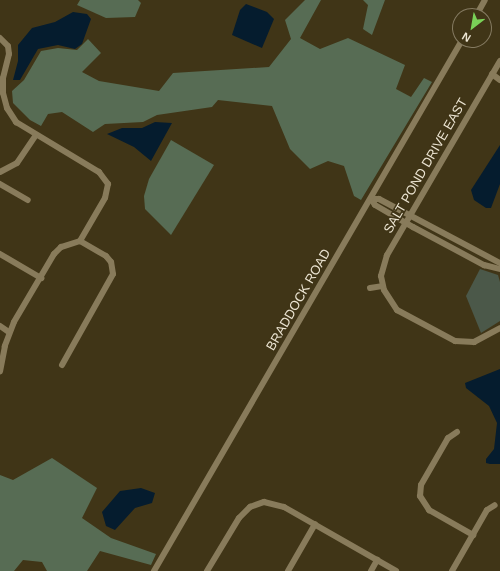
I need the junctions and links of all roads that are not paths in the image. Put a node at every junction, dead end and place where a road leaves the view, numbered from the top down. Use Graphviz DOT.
graph roads {
  1 [pos="0,38"];
  2 [pos="457,48"];
  3 [pos="500,61"];
  4 [pos="492,74"];
  5 [pos="500,80"];
  6 [pos="36,135"];
  7 [pos="0,172"];
  8 [pos="0,184"];
  9 [pos="371,199"];
  10 [pos="28,200"];
  11 [pos="410,216"];
  12 [pos="406,223"];
  13 [pos="80,241"];
  14 [pos="0,254"];
  15 [pos="500,263"];
  16 [pos="500,269"];
  17 [pos="41,278"];
  18 [pos="382,286"];
  19 [pos="370,288"];
  20 [pos="0,326"];
  21 [pos="500,328"];
  22 [pos="10,332"];
  23 [pos="62,365"];
  24 [pos="0,372"];
  25 [pos="457,432"];
  26 [pos="495,506"];
  27 [pos="315,524"];
  28 [pos="473,535"];
  29 [pos="377,560"];
  30 [pos="154,571"];
  31 [pos="207,571"];
  32 [pos="288,571"];
  33 [pos="371,571"];
  34 [pos="396,571"];
  35 [pos="452,571"];
  1 -- 6 [label="street"];
  2 -- 9 [label="street, BRADDOCK ROAD"];
  3 -- 4 [label="street, SALT POND DRIVE EAST"];
  4 -- 5 [label="street"];
  4 -- 11 [label="street, SALT POND DRIVE EAST"];
  6 -- 7 [label="street"];
  6 -- 13 [label="street"];
  8 -- 10 [label="street"];
  9 -- 11 [label="street"];
  9 -- 12 [label="street"];
  9 -- 30 [label="street, BRADDOCK ROAD"];
  11 -- 12 [label="street, SALT POND DRIVE EAST"];
  11 -- 15 [label="street"];
  12 -- 16 [label="street"];
  12 -- 18 [label="street, SALT POND DRIVE EAST"];
  13 -- 17 [label="street"];
  13 -- 23 [label="street"];
  14 -- 17 [label="street"];
  17 -- 22 [label="street"];
  18 -- 19 [label="street"];
  18 -- 21 [label="street"];
  20 -- 22 [label="street"];
  22 -- 24 [label="street"];
  25 -- 28 [label="street"];
  26 -- 28 [label="street"];
  27 -- 29 [label="street"];
  27 -- 31 [label="street"];
  27 -- 32 [label="street"];
  28 -- 35 [label="street"];
  29 -- 33 [label="street"];
  29 -- 34 [label="street"];
}
